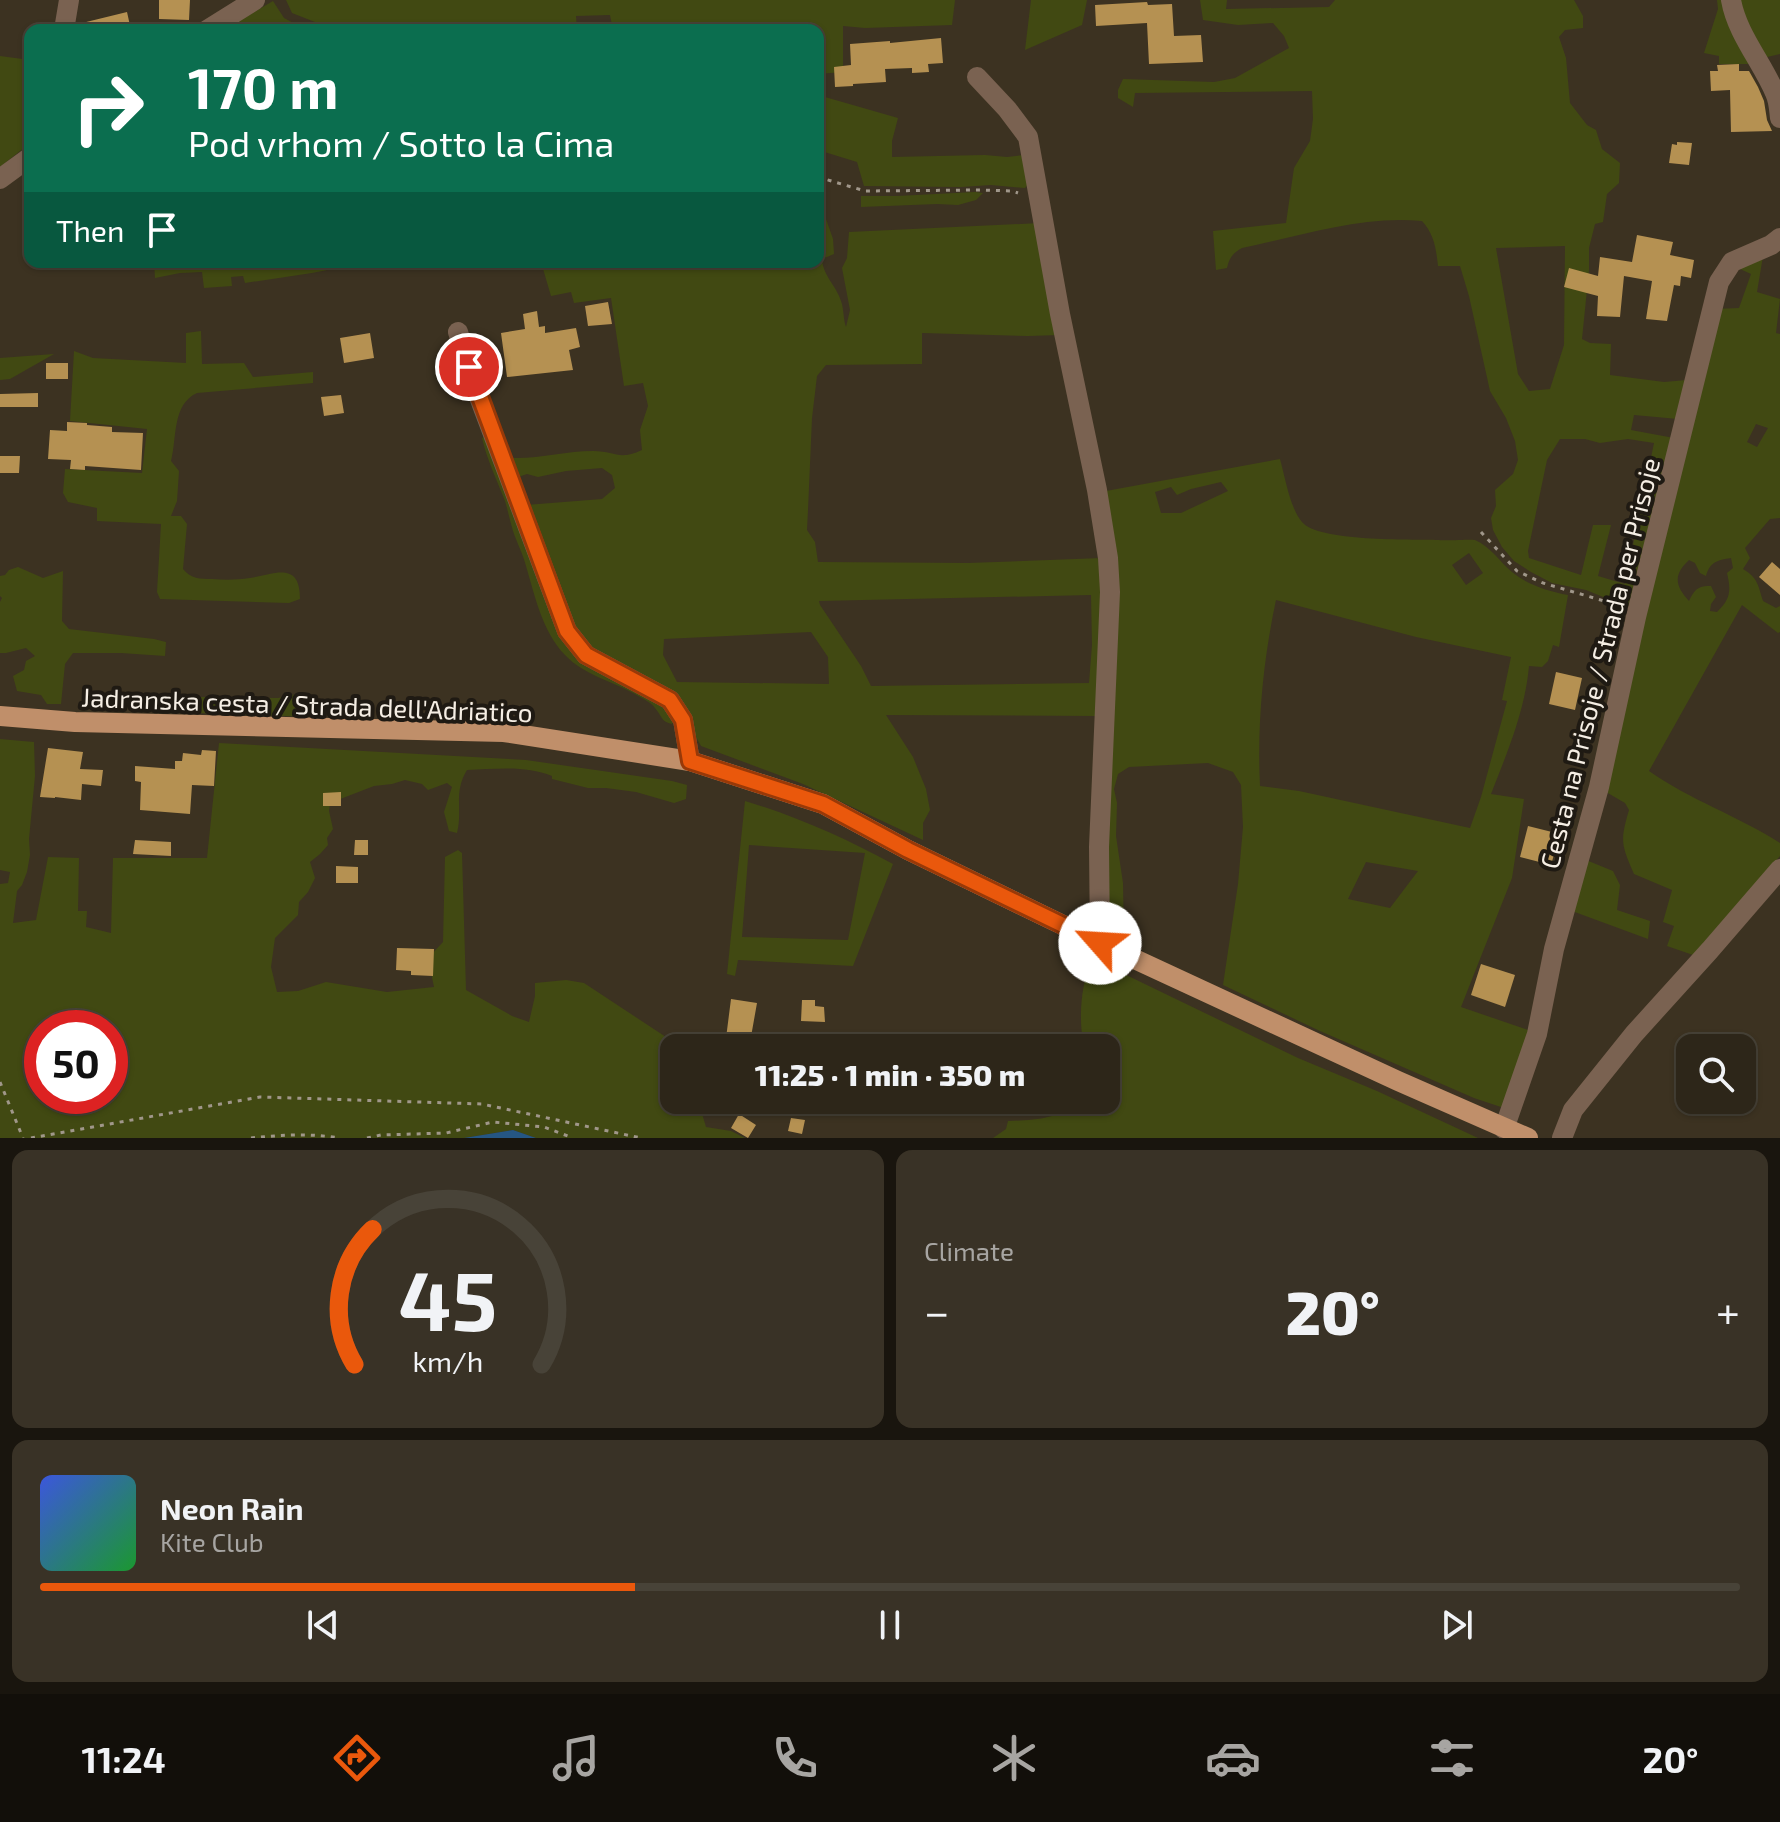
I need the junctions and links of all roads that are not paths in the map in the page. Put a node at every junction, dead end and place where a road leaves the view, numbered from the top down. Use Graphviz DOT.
graph roads {
  1 [pos="69,0"];
  2 [pos="254,0"];
  3 [pos="1731,0"];
  4 [pos="65,24"];
  5 [pos="216,24"];
  6 [pos="977,77"];
  7 [pos="1780,118"];
  8 [pos="24,161"];
  9 [pos="0,179"];
  10 [pos="1780,238"];
  11 [pos="458,332"];
  12 [pos="0,716"];
  13 [pos="690,761"];
  14 [pos="1780,869"];
  15 [pos="1100,943"];
  16 [pos="1504,1129"];
  17 [pos="1528,1138"];
  18 [pos="1562,1138"];
  1 -- 4 [label="street"];
  2 -- 5 [label="street"];
  3 -- 7 [label="street"];
  6 -- 15 [label="street"];
  8 -- 9 [label="street"];
  10 -- 16 [label="street, Cesta na Prisoje / Strada per Prisoje"];
  11 -- 13 [label="street"];
  12 -- 13 [label="main road, Jadranska cesta / Strada dell'Adriatico"];
  13 -- 15 [label="main road, Jadranska cesta / Strada dell'Adriatico"];
  14 -- 18 [label="street"];
  15 -- 16 [label="main road, Jadranska cesta / Strada dell'Adriatico"];
  16 -- 17 [label="main road, Jadranska cesta / Strada dell'Adriatico"];
}
